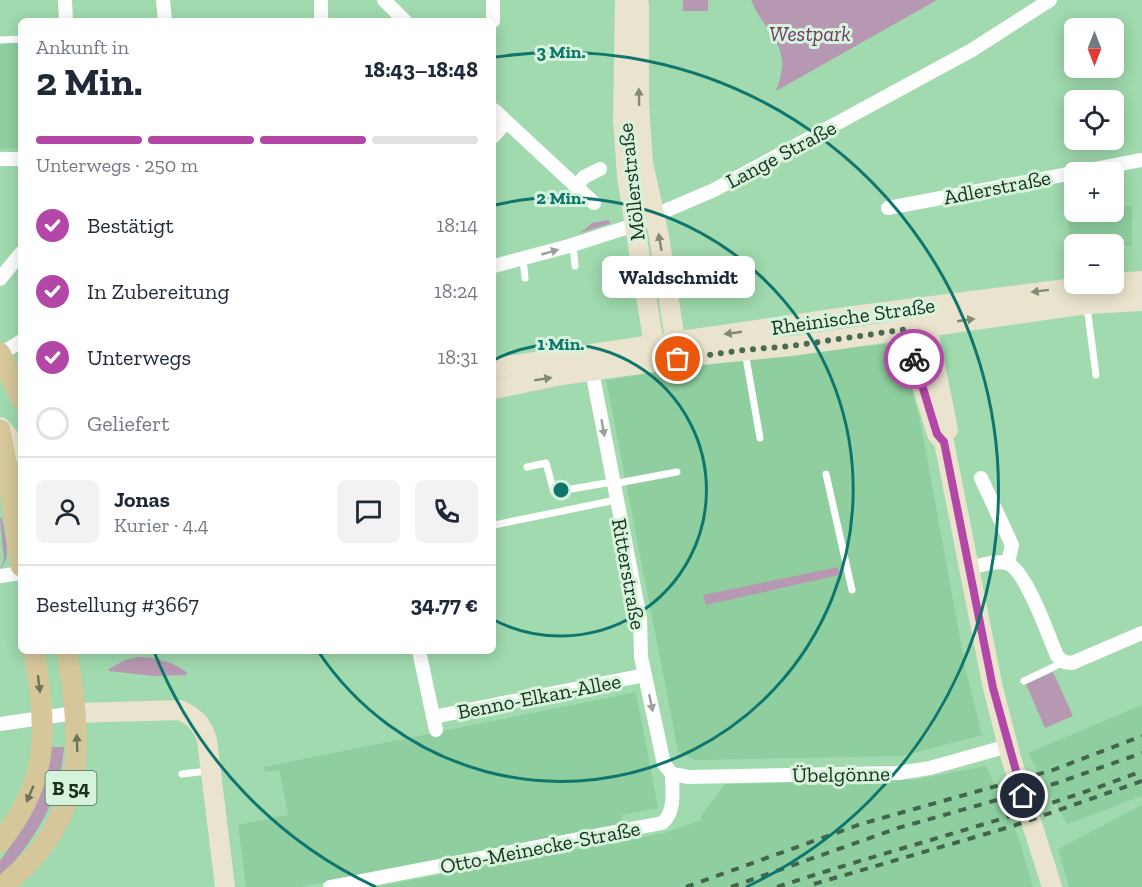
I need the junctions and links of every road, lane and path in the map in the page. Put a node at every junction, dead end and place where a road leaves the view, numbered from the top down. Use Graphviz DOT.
graph roads {
  1 [pos="65,0"];
  2 [pos="163,0"];
  3 [pos="321,0"];
  4 [pos="384,0"];
  5 [pos="494,0"];
  6 [pos="625,0"];
  7 [pos="639,0"];
  8 [pos="1050,0"];
  9 [pos="66,18"];
  10 [pos="165,18"];
  11 [pos="321,18"];
  12 [pos="402,18"];
  13 [pos="493,18"];
  14 [pos="18,39"];
  15 [pos="0,40"];
  16 [pos="496,112"];
  17 [pos="506,122"];
  18 [pos="496,134"];
  19 [pos="0,159"];
  20 [pos="18,159"];
  21 [pos="1142,160"];
  22 [pos="600,169"];
  23 [pos="576,187"];
  24 [pos="594,203"];
  25 [pos="888,208"];
  26 [pos="655,216"];
  27 [pos="635,225"];
  28 [pos="573,245"];
  29 [pos="14,259"];
  30 [pos="523,260"];
  31 [pos="496,266"];
  32 [pos="575,266"];
  33 [pos="525,278"];
  34 [pos="0,279"];
  35 [pos="1142,281"];
  36 [pos="1124,282"];
  37 [pos="1064,289"];
  38 [pos="1142,301"];
  39 [pos="1087,304"];
  40 [pos="914,308"];
  41 [pos="927,326"];
  42 [pos="908,329"];
  43 [pos="8,349"];
  44 [pos="677,350"];
  45 [pos="745,350"];
  46 [pos="655,353"];
  47 [pos="496,368"];
  48 [pos="592,371"];
  49 [pos="1096,375"];
  50 [pos="18,387"];
  51 [pos="496,387"];
  52 [pos="0,428"];
  53 [pos="760,438"];
  54 [pos="944,442"];
  55 [pos="17,461"];
  56 [pos="527,467"];
  57 [pos="677,472"];
  58 [pos="826,474"];
  59 [pos="981,478"];
  60 [pos="613,483"];
  61 [pos="18,487"];
  62 [pos="616,500"];
  63 [pos="496,525"];
  64 [pos="1008,563"];
  65 [pos="969,568"];
  66 [pos="18,573"];
  67 [pos="0,576"];
  68 [pos="852,590"];
  69 [pos="1142,633"];
  70 [pos="34,654"];
  71 [pos="67,654"];
  72 [pos="420,654"];
  73 [pos="1064,662"];
  74 [pos="645,675"];
  75 [pos="1024,681"];
  76 [pos="75,713"];
  77 [pos="43,716"];
  78 [pos="0,724"];
  79 [pos="1008,746"];
  80 [pos="211,770"];
  81 [pos="182,774"];
  82 [pos="672,774"];
  83 [pos="0,842"];
  84 [pos="2,887"];
  85 [pos="225,887"];
  86 [pos="330,887"];
  87 [pos="1052,887"];
  1 -- 9 [label="street"];
  2 -- 10 [label="street"];
  3 -- 11 [label="street"];
  4 -- 12 [label="street"];
  5 -- 13 [label="street"];
  6 -- 27 [label="main road, Möllerstraße"];
  26 -- 7 [label="main road, Möllerstraße, one-way"];
  8 -- 26 [label="street, Lange Straße"];
  14 -- 15 [label="lane"];
  16 -- 17 [label="street"];
  17 -- 18 [label="street"];
  17 -- 23 [label="street"];
  19 -- 20 [label="street"];
  21 -- 25 [label="street, Adlerstraße"];
  22 -- 23 [label="street"];
  23 -- 24 [label="street"];
  26 -- 27 [label="street, Lange Straße"];
  44 -- 26 [label="main road, Möllerstraße, one-way"];
  27 -- 28 [label="street, Lange Straße"];
  27 -- 46 [label="main road, Möllerstraße"];
  30 -- 28 [label="street, Lange Straße, one-way"];
  28 -- 32 [label="lane"];
  29 -- 34 [label="street"];
  30 -- 31 [label="street, Lange Straße"];
  30 -- 33 [label="lane"];
  35 -- 36 [label="main road"];
  37 -- 40 [label="main road, Rheinische Straße, one-way"];
  38 -- 39 [label="main road, Rheinische Straße"];
  41 -- 39 [label="main road, Rheinische Straße, one-way"];
  39 -- 49 [label="lane"];
  40 -- 41 [label="main road"];
  40 -- 42 [label="main road"];
  40 -- 44 [label="main road, Rheinische Straße, one-way"];
  41 -- 42 [label="main road, Rheinische Straße"];
  41 -- 54 [label="main road"];
  42 -- 45 [label="main road, Rheinische Straße"];
  42 -- 54 [label="main road"];
  43 -- 50 [label="main road"];
  44 -- 45 [label="main road, Rheinische Straße"];
  44 -- 46 [label="main road, Rheinische Straße"];
  45 -- 53 [label="lane"];
  46 -- 47 [label="main road, Rheinische Straße"];
  46 -- 48 [label="main road, Rheinische Straße"];
  51 -- 48 [label="main road, Rheinische Straße, one-way"];
  48 -- 60 [label="street, Ritterstraße, one-way"];
  52 -- 55 [label="main road"];
  54 -- 65 [label="main road"];
  55 -- 61 [label="main road"];
  56 -- 60 [label="lane"];
  57 -- 60 [label="lane"];
  58 -- 68 [label="lane"];
  59 -- 64 [label="street"];
  60 -- 62 [label="street, Ritterstraße"];
  62 -- 63 [label="lane"];
  62 -- 74 [label="street, Ritterstraße"];
  64 -- 65 [label="street"];
  64 -- 73 [label="street"];
  65 -- 79 [label="main road"];
  66 -- 67 [label="street"];
  69 -- 73 [label="street"];
  70 -- 77 [label="main road, B 54, one-way"];
  71 -- 76 [label="main road, B 54"];
  72 -- 74 [label="street, Benno-Elkan-Allee"];
  73 -- 75 [label="lane"];
  74 -- 82 [label="street, Ritterstraße, one-way"];
  76 -- 77 [label="street"];
  76 -- 80 [label="main road"];
  84 -- 76 [label="main road, B 54, one-way"];
  77 -- 78 [label="street"];
  77 -- 83 [label="main road, B 54, one-way"];
  79 -- 82 [label="street, Übelgönne"];
  79 -- 87 [label="main road"];
  80 -- 81 [label="lane"];
  80 -- 85 [label="main road"];
  82 -- 86 [label="street, Otto-Meinecke-Straße"];
}
